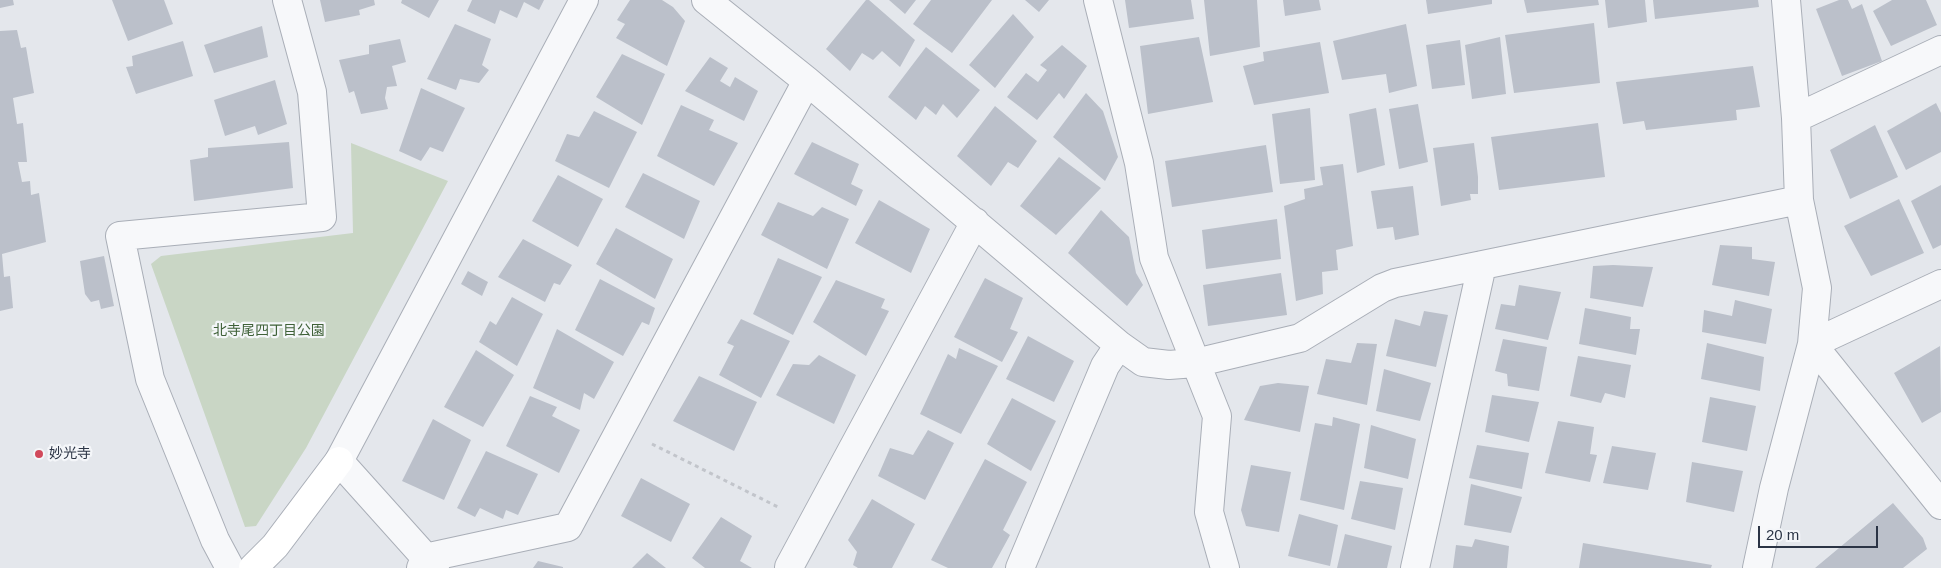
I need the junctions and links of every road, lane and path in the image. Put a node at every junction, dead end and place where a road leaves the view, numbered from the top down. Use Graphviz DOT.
graph roads {
  1 [pos="287,0"];
  2 [pos="584,0"];
  3 [pos="706,0"];
  4 [pos="1098,0"];
  5 [pos="1786,0"];
  6 [pos="1941,50"];
  7 [pos="807,81"];
  8 [pos="1796,118"];
  9 [pos="1799,200"];
  10 [pos="975,222"];
  11 [pos="1482,265"];
  12 [pos="1941,284"];
  13 [pos="1812,344"];
  14 [pos="1119,345"];
  15 [pos="1196,363"];
  16 [pos="620,429"];
  17 [pos="339,461"];
  18 [pos="1941,505"];
  19 [pos="812,524"];
  20 [pos="427,565"];
  21 [pos="789,567"];
  22 [pos="230,568"];
  23 [pos="253,568"];
  24 [pos="1020,568"];
  25 [pos="1225,568"];
  26 [pos="1415,568"];
  27 [pos="1757,568"];
  1 -- 22 [label="street"];
  2 -- 17 [label="street"];
  3 -- 7 [label="street"];
  4 -- 15 [label="street"];
  5 -- 8 [label="street"];
  6 -- 8 [label="street"];
  7 -- 10 [label="street"];
  7 -- 16 [label="street"];
  8 -- 9 [label="street"];
  9 -- 11 [label="street"];
  9 -- 13 [label="street"];
  10 -- 14 [label="street"];
  10 -- 19 [label="street"];
  11 -- 15 [label="street"];
  11 -- 26 [label="street"];
  12 -- 13 [label="street"];
  13 -- 18 [label="street"];
  13 -- 27 [label="street"];
  14 -- 15 [label="street"];
  14 -- 24 [label="street"];
  15 -- 25 [label="street"];
  16 -- 19 [label="path"];
  16 -- 20 [label="street"];
  17 -- 20 [label="street"];
  17 -- 23 [label="street"];
  19 -- 21 [label="street"];
}
